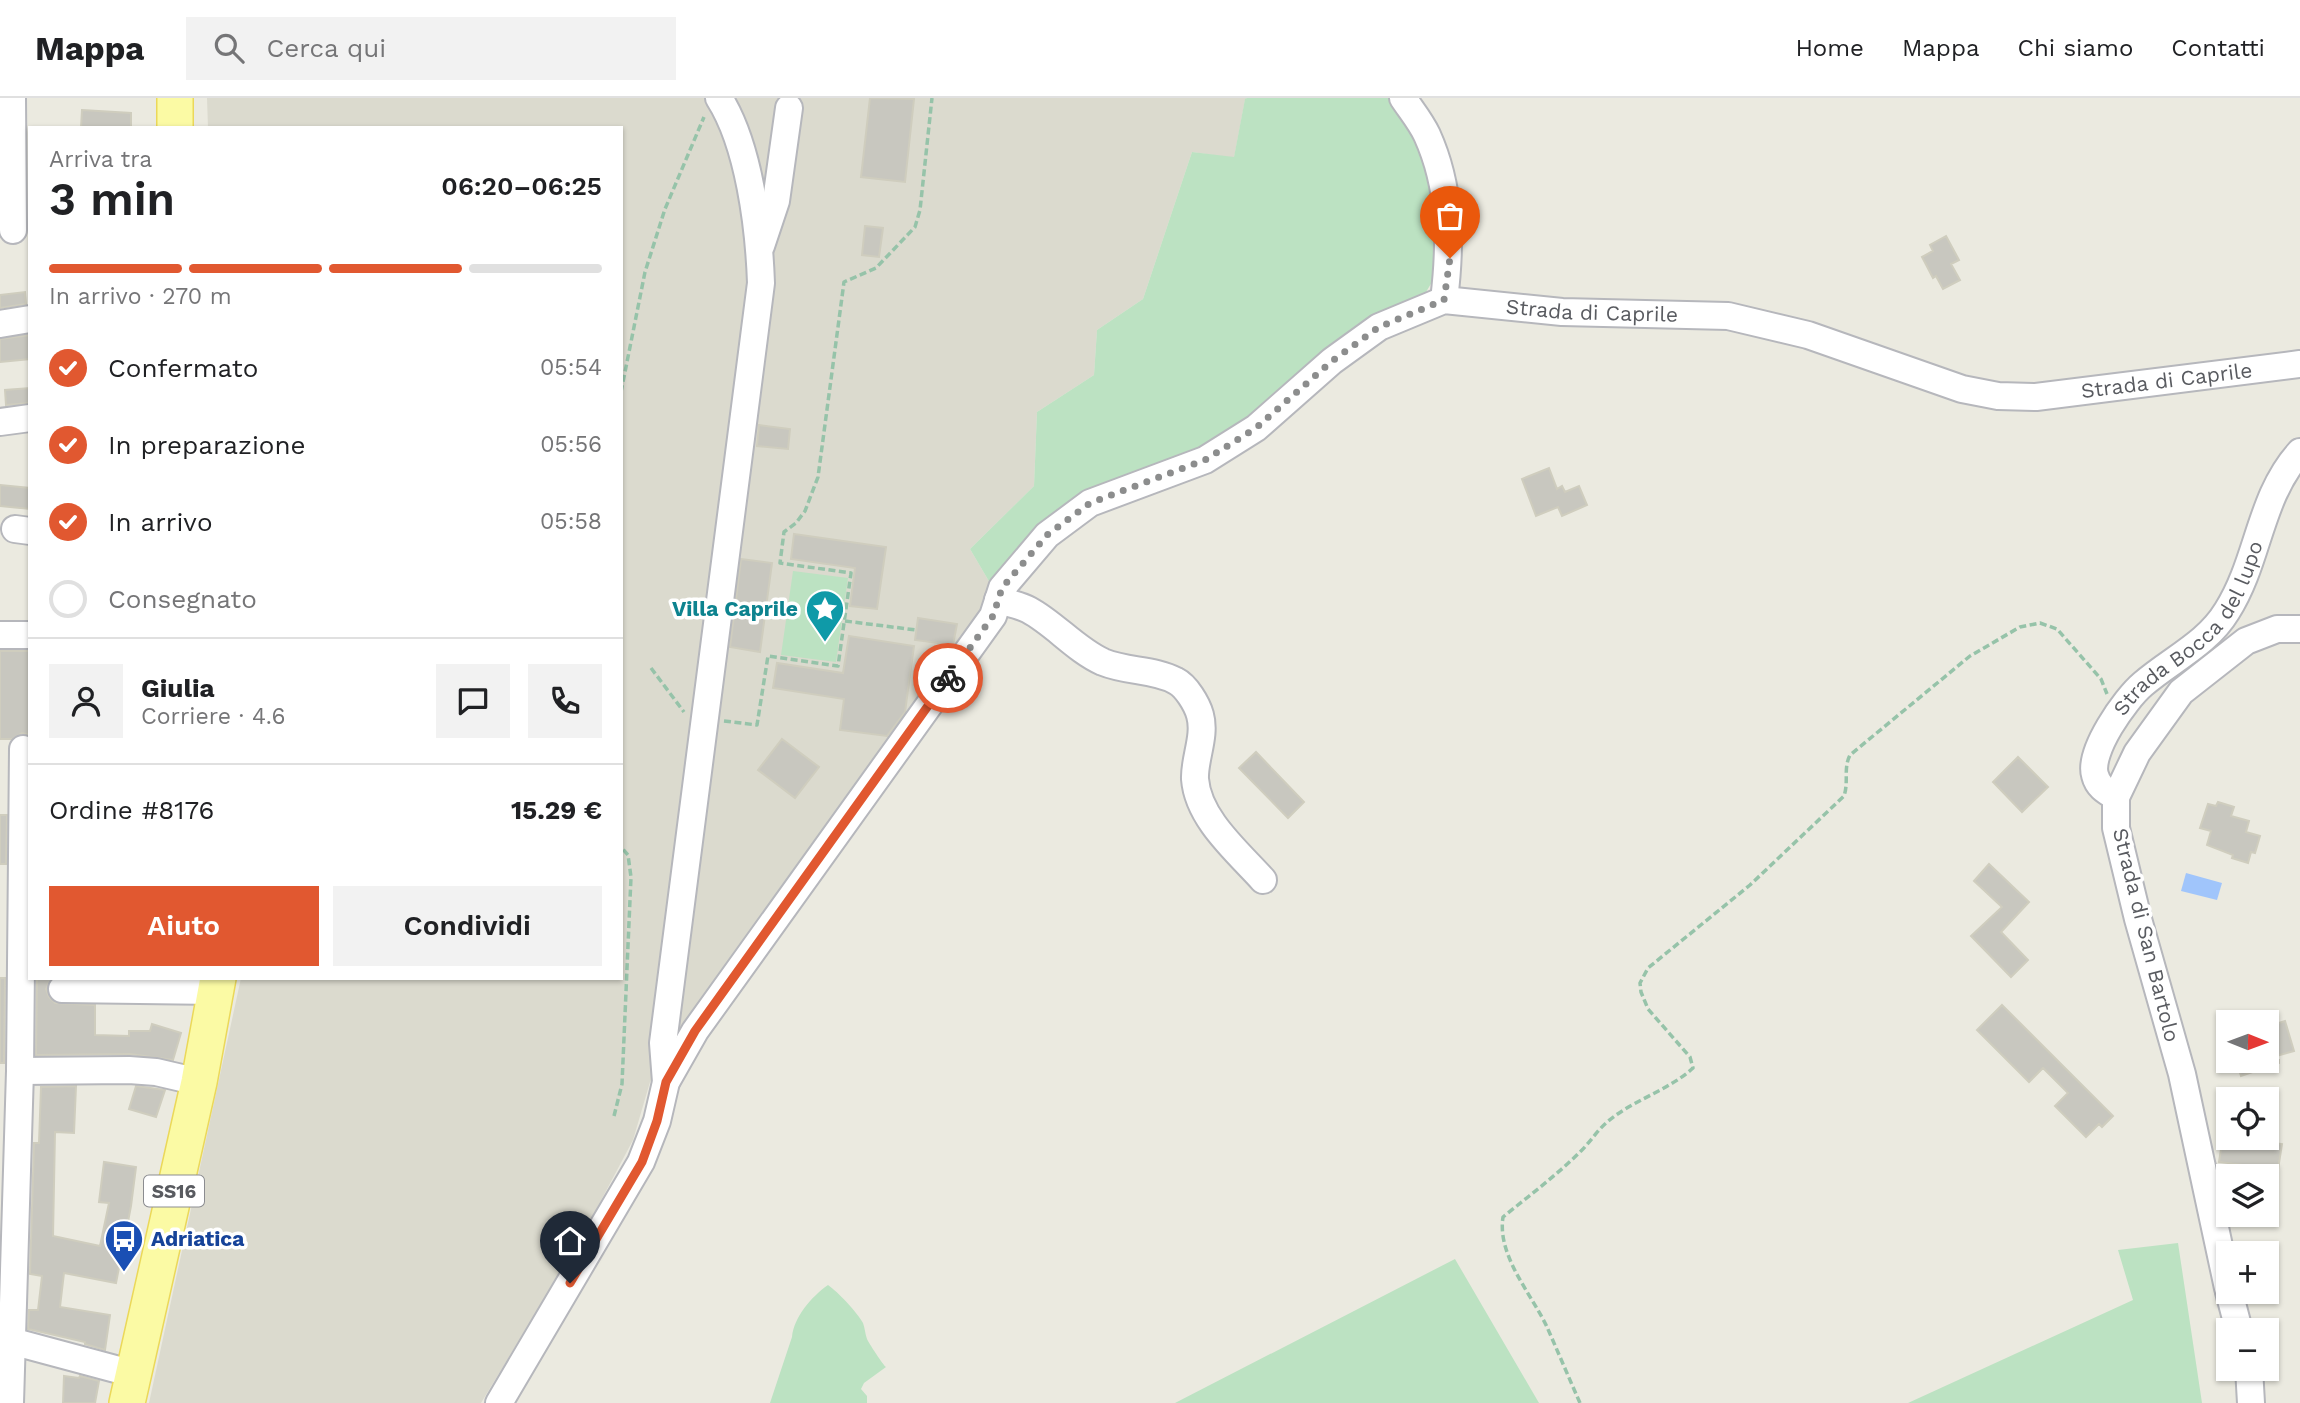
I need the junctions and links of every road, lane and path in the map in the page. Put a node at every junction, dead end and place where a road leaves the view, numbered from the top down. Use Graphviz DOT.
graph roads {
  1 [pos="12,98"];
  2 [pos="175,98"];
  3 [pos="932,98"];
  4 [pos="1403,98"];
  5 [pos="713,103"];
  6 [pos="789,108"];
  7 [pos="175,126"];
  8 [pos="13,230"];
  9 [pos="760,248"];
  10 [pos="1444,300"];
  11 [pos="28,319"];
  12 [pos="0,324"];
  13 [pos="2300,364"];
  14 [pos="623,382"];
  15 [pos="28,418"];
  16 [pos="0,422"];
  17 [pos="2300,452"];
  18 [pos="998,600"];
  19 [pos="844,621"];
  20 [pos="916,629"];
  21 [pos="2300,629"];
  22 [pos="0,635"];
  23 [pos="28,635"];
  24 [pos="651,668"];
  25 [pos="2122,706"];
  26 [pos="704,727"];
  27 [pos="23,749"];
  28 [pos="2116,797"];
  29 [pos="623,849"];
  30 [pos="1263,880"];
  31 [pos="218,985"];
  32 [pos="62,989"];
  33 [pos="20,1071"];
  34 [pos="199,1082"];
  35 [pos="666,1082"];
  36 [pos="614,1116"];
  37 [pos="2218,1241"];
  38 [pos="11,1341"];
  39 [pos="2250,1381"];
  40 [pos="131,1388"];
  41 [pos="10,1403"];
  42 [pos="499,1403"];
  43 [pos="1580,1403"];
  44 [pos="2251,1403"];
  1 -- 8 [label="street"];
  2 -- 7 [label="main road"];
  3 -- 19 [label="path"];
  4 -- 10 [label="street"];
  5 -- 9 [label="street"];
  5 -- 14 [label="path"];
  6 -- 9 [label="street"];
  9 -- 26 [label="street"];
  10 -- 13 [label="street, Strada di Caprile"];
  10 -- 18 [label="street, Strada di Caprile"];
  11 -- 12 [label="street"];
  15 -- 16 [label="street"];
  17 -- 25 [label="street, Strada Bocca del lupo"];
  18 -- 30 [label="street"];
  18 -- 35 [label="street, Strada di Caprile"];
  19 -- 20 [label="path"];
  19 -- 26 [label="path"];
  21 -- 28 [label="street, Strada di San Bartolo"];
  22 -- 23 [label="street"];
  24 -- 26 [label="path"];
  25 -- 28 [label="street, Strada Bocca del lupo"];
  25 -- 43 [label="path"];
  26 -- 35 [label="street"];
  27 -- 33 [label="street"];
  28 -- 37 [label="street, Strada di San Bartolo"];
  29 -- 36 [label="path"];
  31 -- 32 [label="street"];
  31 -- 34 [label="main road, SS16"];
  33 -- 34 [label="street"];
  33 -- 38 [label="street"];
  34 -- 40 [label="main road, SS16"];
  35 -- 42 [label="street, Strada di Caprile"];
  38 -- 40 [label="street"];
  38 -- 41 [label="street"];
  39 -- 44 [label="street"];
}
